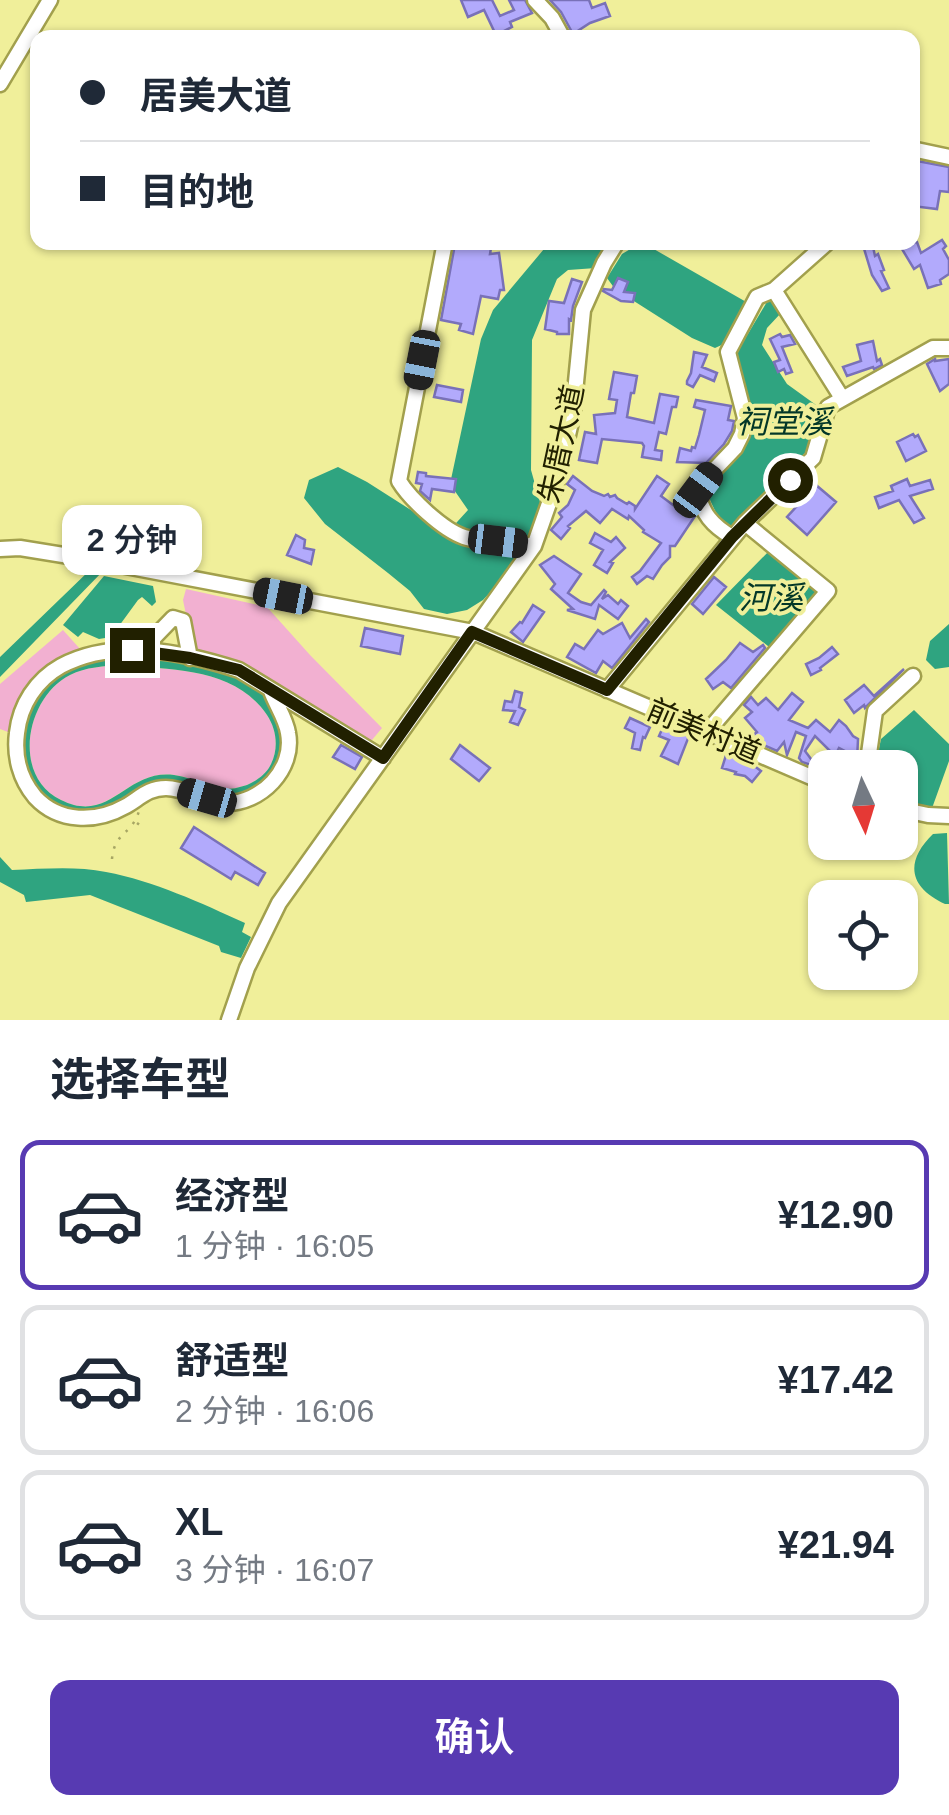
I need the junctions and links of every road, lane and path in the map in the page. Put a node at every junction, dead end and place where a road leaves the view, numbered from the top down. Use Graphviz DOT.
graph roads {
  1 [pos="50,0"];
  2 [pos="536,0"];
  3 [pos="32,30"];
  4 [pos="559,30"];
  5 [pos="30,34"];
  6 [pos="0,84"];
  7 [pos="920,151"];
  8 [pos="949,157"];
  9 [pos="444,250"];
  10 [pos="612,250"];
  11 [pos="819,250"];
  12 [pos="774,290"];
  13 [pos="949,348"];
  14 [pos="842,398"];
  15 [pos="744,523"];
  16 [pos="732,537"];
  17 [pos="534,546"];
  18 [pos="0,549"];
  19 [pos="472,632"];
  20 [pos="142,650"];
  21 [pos="190,658"];
  22 [pos="914,676"];
  23 [pos="607,690"];
  24 [pos="271,691"];
  25 [pos="706,732"];
  26 [pos="871,750"];
  27 [pos="383,758"];
  28 [pos="808,777"];
  29 [pos="141,802"];
  30 [pos="918,812"];
  31 [pos="949,816"];
  32 [pos="135,822"];
  33 [pos="145,830"];
  34 [pos="112,859"];
  35 [pos="230,1020"];
  1 -- 3 [label="street"];
  2 -- 4 [label="street"];
  5 -- 6 [label="street"];
  7 -- 8 [label="street"];
  9 -- 17 [label="street"];
  10 -- 17 [label="street, 朱厝大道"];
  11 -- 12 [label="street"];
  12 -- 14 [label="street"];
  12 -- 16 [label="street"];
  13 -- 14 [label="street"];
  14 -- 15 [label="street"];
  15 -- 16 [label="street"];
  15 -- 25 [label="street"];
  16 -- 23 [label="street"];
  17 -- 19 [label="street, 朱厝大道"];
  18 -- 19 [label="street, 前美村道"];
  19 -- 23 [label="street, 前美村道"];
  19 -- 27 [label="street, 朱厝大道"];
  20 -- 21 [label="street"];
  20 -- 21 [label="street"];
  20 -- 24 [label="street"];
  21 -- 24 [label="street"];
  22 -- 26 [label="street"];
  23 -- 25 [label="street, 前美村道"];
  24 -- 27 [label="street"];
  25 -- 28 [label="street, 前美村道"];
  27 -- 35 [label="street, 朱厝大道"];
  29 -- 32 [label="path"];
  30 -- 31 [label="street"];
  32 -- 33 [label="path"];
  32 -- 34 [label="path"];
}
